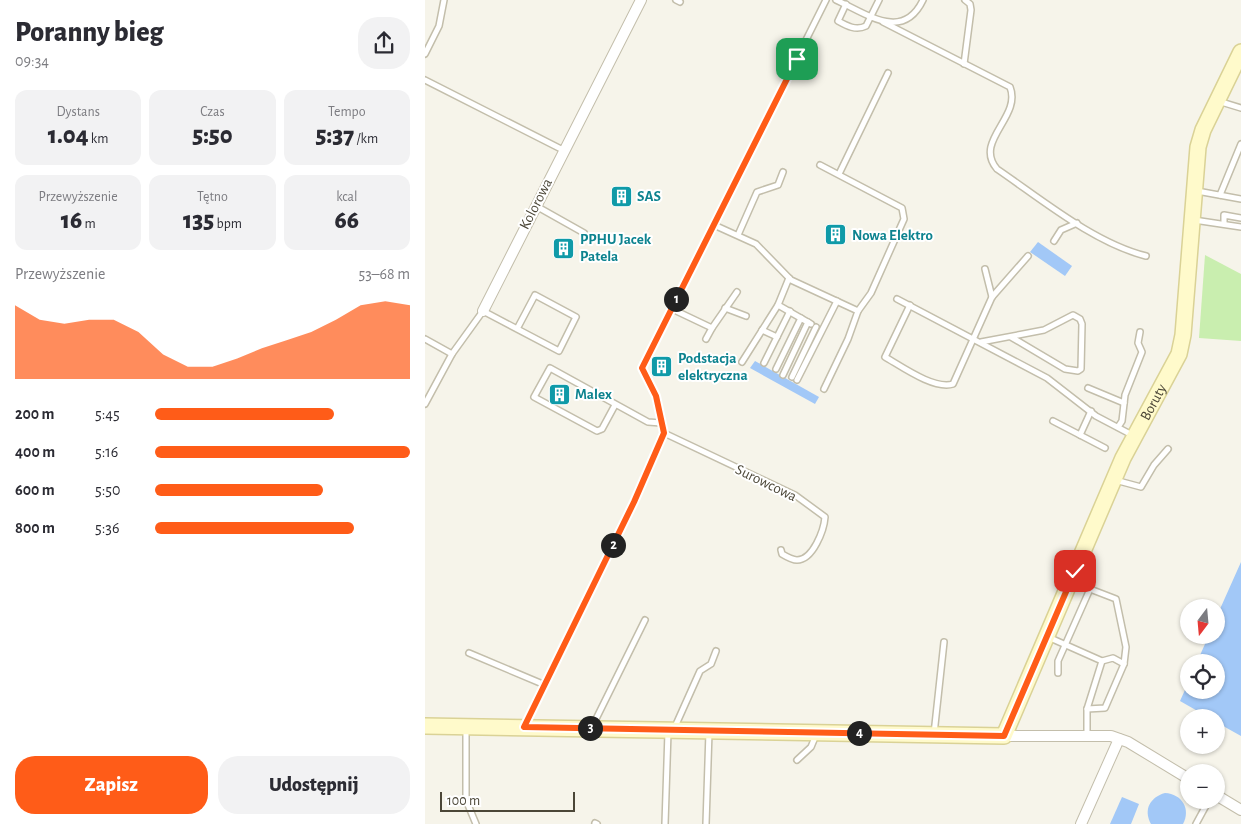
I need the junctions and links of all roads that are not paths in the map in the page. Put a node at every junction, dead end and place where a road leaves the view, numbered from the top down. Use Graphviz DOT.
graph roads {
  1 [pos="444,0"];
  2 [pos="641,0"];
  3 [pos="826,0"];
  4 [pos="836,0"];
  5 [pos="879,0"];
  6 [pos="923,0"];
  7 [pos="965,0"];
  8 [pos="846,4"];
  9 [pos="871,16"];
  10 [pos="883,22"];
  11 [pos="1241,52"];
  12 [pos="425,54"];
  13 [pos="964,64"];
  14 [pos="888,73"];
  15 [pos="425,80"];
  16 [pos="1218,100"];
  17 [pos="1241,108"];
  18 [pos="1241,146"];
  19 [pos="563,150"];
  20 [pos="821,165"];
  21 [pos="783,172"];
  22 [pos="839,174"];
  23 [pos="1194,190"];
  24 [pos="1220,195"];
  25 [pos="1241,199"];
  26 [pos="535,206"];
  27 [pos="1241,218"];
  28 [pos="1191,220"];
  29 [pos="1077,223"];
  30 [pos="1224,224"];
  31 [pos="714,225"];
  32 [pos="1241,227"];
  33 [pos="584,233"];
  34 [pos="738,235"];
  35 [pos="1054,240"];
  36 [pos="1028,256"];
  37 [pos="1146,256"];
  38 [pos="985,269"];
  39 [pos="789,278"];
  40 [pos="737,292"];
  41 [pos="992,297"];
  42 [pos="897,299"];
  43 [pos="837,301"];
  44 [pos="778,305"];
  45 [pos="910,306"];
  46 [pos="725,308"];
  47 [pos="672,309"];
  48 [pos="483,310"];
  49 [pos="790,311"];
  50 [pos="858,311"];
  51 [pos="746,316"];
  52 [pos="801,318"];
  53 [pos="808,322"];
  54 [pos="816,327"];
  55 [pos="712,328"];
  56 [pos="517,329"];
  57 [pos="762,330"];
  58 [pos="822,330"];
  59 [pos="1140,332"];
  60 [pos="777,337"];
  61 [pos="791,337"];
  62 [pos="1011,337"];
  63 [pos="425,339"];
  64 [pos="974,339"];
  65 [pos="706,340"];
  66 [pos="799,341"];
  67 [pos="981,342"];
  68 [pos="452,354"];
  69 [pos="783,354"];
  70 [pos="792,357"];
  71 [pos="800,360"];
  72 [pos="742,362"];
  73 [pos="764,363"];
  74 [pos="776,369"];
  75 [pos="783,375"];
  76 [pos="1088,388"];
  77 [pos="824,389"];
  78 [pos="1123,403"];
  79 [pos="425,404"];
  80 [pos="615,405"];
  81 [pos="1091,412"];
  82 [pos="1053,421"];
  83 [pos="661,423"];
  84 [pos="1118,427"];
  85 [pos="664,433"];
  86 [pos="1079,434"];
  87 [pos="1135,436"];
  88 [pos="1105,448"];
  89 [pos="1168,449"];
  90 [pos="1114,479"];
  91 [pos="781,550"];
  92 [pos="645,620"];
  93 [pos="1045,636"];
  94 [pos="944,642"];
  95 [pos="1065,644"];
  96 [pos="716,651"];
  97 [pos="469,653"];
  98 [pos="1102,662"];
  99 [pos="1124,664"];
  100 [pos="1058,672"];
  101 [pos="545,684"];
  102 [pos="1087,709"];
  103 [pos="425,726"];
  104 [pos="466,726"];
  105 [pos="524,727"];
  106 [pos="594,728"];
  107 [pos="671,730"];
  108 [pos="709,730"];
  109 [pos="817,732"];
  110 [pos="934,734"];
  111 [pos="1004,736"];
  112 [pos="1087,736"];
  113 [pos="1119,739"];
  114 [pos="797,760"];
  115 [pos="1180,774"];
  116 [pos="1225,800"];
  117 [pos="1204,809"];
  118 [pos="1241,810"];
  119 [pos="476,824"];
  120 [pos="665,824"];
  121 [pos="706,824"];
  122 [pos="1081,824"];
  123 [pos="1196,824"];
  1 -- 12 [label="lane"];
  2 -- 19 [label="street, Kolorowa"];
  3 -- 31 [label="lane"];
  4 -- 8 [label="lane"];
  5 -- 9 [label="lane"];
  6 -- 10 [label="lane"];
  7 -- 13 [label="lane"];
  8 -- 9 [label="lane"];
  8 -- 9 [label="lane"];
  9 -- 10 [label="lane"];
  10 -- 13 [label="lane"];
  11 -- 16 [label="street, Boruty"];
  13 -- 29 [label="lane"];
  14 -- 22 [label="lane"];
  15 -- 19 [label="lane"];
  16 -- 17 [label="lane"];
  16 -- 23 [label="street, Boruty"];
  18 -- 24 [label="lane"];
  19 -- 26 [label="street, Kolorowa"];
  20 -- 22 [label="lane"];
  21 -- 34 [label="lane"];
  22 -- 50 [label="lane"];
  23 -- 24 [label="lane"];
  23 -- 28 [label="street, Boruty"];
  24 -- 25 [label="lane"];
  26 -- 33 [label="lane"];
  26 -- 48 [label="street, Kolorowa"];
  27 -- 30 [label="lane"];
  28 -- 30 [label="lane"];
  28 -- 87 [label="street, Boruty"];
  29 -- 35 [label="lane"];
  29 -- 37 [label="lane"];
  30 -- 32 [label="lane"];
  31 -- 34 [label="lane"];
  31 -- 47 [label="lane"];
  34 -- 39 [label="lane"];
  36 -- 41 [label="lane"];
  38 -- 41 [label="lane"];
  39 -- 43 [label="lane"];
  39 -- 44 [label="lane"];
  40 -- 46 [label="lane"];
  41 -- 64 [label="lane"];
  42 -- 45 [label="lane"];
  43 -- 50 [label="lane"];
  43 -- 58 [label="lane"];
  44 -- 49 [label="lane"];
  44 -- 57 [label="lane"];
  45 -- 64 [label="lane"];
  45 -- 64 [label="lane"];
  46 -- 51 [label="lane"];
  46 -- 55 [label="lane"];
  47 -- 55 [label="lane"];
  47 -- 83 [label="lane"];
  48 -- 56 [label="lane"];
  48 -- 68 [label="lane, Kolorowa"];
  49 -- 52 [label="lane"];
  49 -- 60 [label="lane"];
  50 -- 77 [label="lane"];
  52 -- 53 [label="lane"];
  52 -- 61 [label="lane"];
  53 -- 54 [label="lane"];
  53 -- 66 [label="lane"];
  54 -- 58 [label="lane"];
  54 -- 71 [label="lane"];
  55 -- 65 [label="lane"];
  56 -- 56 [label="lane"];
  57 -- 60 [label="lane"];
  57 -- 72 [label="lane"];
  58 -- 71 [label="lane"];
  59 -- 78 [label="lane"];
  60 -- 73 [label="lane"];
  61 -- 66 [label="lane"];
  61 -- 69 [label="lane"];
  62 -- 62 [label="lane"];
  62 -- 67 [label="lane"];
  63 -- 68 [label="lane"];
  64 -- 67 [label="lane"];
  66 -- 70 [label="lane"];
  67 -- 81 [label="lane"];
  68 -- 79 [label="lane, Kolorowa"];
  69 -- 70 [label="lane"];
  69 -- 74 [label="lane"];
  70 -- 71 [label="lane"];
  70 -- 75 [label="lane"];
  76 -- 78 [label="lane"];
  78 -- 84 [label="lane"];
  80 -- 80 [label="lane"];
  80 -- 83 [label="lane"];
  81 -- 84 [label="lane"];
  81 -- 86 [label="lane"];
  82 -- 86 [label="lane"];
  83 -- 85 [label="lane"];
  84 -- 87 [label="lane"];
  85 -- 91 [label="lane, Surowcowa"];
  85 -- 101 [label="lane"];
  86 -- 88 [label="lane"];
  87 -- 90 [label="street, Boruty"];
  89 -- 90 [label="lane"];
  90 -- 93 [label="street, Boruty"];
  92 -- 106 [label="lane"];
  93 -- 95 [label="lane"];
  93 -- 111 [label="street, Boruty"];
  94 -- 110 [label="lane"];
  95 -- 98 [label="lane"];
  95 -- 99 [label="lane"];
  95 -- 100 [label="lane"];
  96 -- 107 [label="lane"];
  97 -- 101 [label="lane"];
  98 -- 99 [label="lane"];
  98 -- 102 [label="lane"];
  99 -- 102 [label="lane"];
  101 -- 105 [label="lane"];
  102 -- 112 [label="lane"];
  103 -- 104 [label="street"];
  104 -- 105 [label="street"];
  104 -- 119 [label="lane"];
  105 -- 106 [label="street"];
  106 -- 107 [label="street"];
  107 -- 108 [label="street"];
  107 -- 120 [label="lane"];
  108 -- 109 [label="street"];
  108 -- 121 [label="lane"];
  109 -- 110 [label="street"];
  109 -- 114 [label="lane"];
  110 -- 111 [label="street"];
  111 -- 112 [label="street"];
  112 -- 113 [label="street"];
  113 -- 115 [label="street"];
  113 -- 122 [label="street"];
  116 -- 118 [label="street"];
  117 -- 123 [label="lane"];
}
